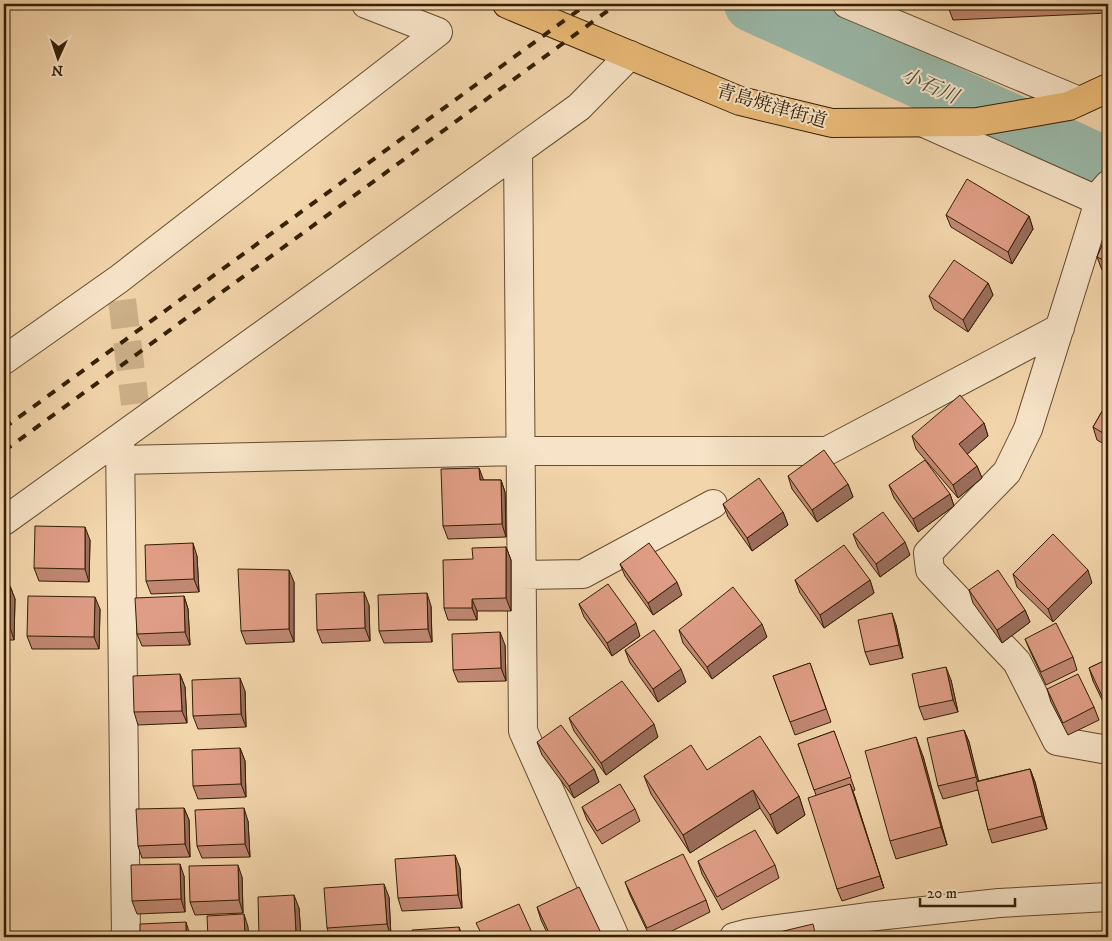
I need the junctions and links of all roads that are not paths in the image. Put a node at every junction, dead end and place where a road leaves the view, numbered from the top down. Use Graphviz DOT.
graph roads {
  1 [pos="366,4"];
  2 [pos="508,4"];
  3 [pos="847,4"];
  4 [pos="630,55"];
  5 [pos="1108,88"];
  6 [pos="1074,103"];
  7 [pos="931,123"];
  8 [pos="518,151"];
  9 [pos="1105,196"];
  10 [pos="1060,328"];
  11 [pos="4,360"];
  12 [pos="128,431"];
  13 [pos="521,451"];
  14 [pos="713,504"];
  15 [pos="4,521"];
  16 [pos="522,575"];
  17 [pos="1108,750"];
  18 [pos="1108,897"];
  19 [pos="126,937"];
  20 [pos="616,937"];
  21 [pos="734,937"];
  1 -- 11 [label="street"];
  2 -- 4 [label="main road, 青島焼津街道"];
  3 -- 6 [label="street"];
  4 -- 7 [label="main road, 青島焼津街道"];
  4 -- 8 [label="street"];
  5 -- 6 [label="main road, 青島焼津街道"];
  6 -- 7 [label="main road, 青島焼津街道"];
  7 -- 9 [label="street"];
  8 -- 12 [label="street"];
  8 -- 13 [label="street"];
  9 -- 10 [label="street"];
  10 -- 13 [label="street"];
  10 -- 17 [label="street"];
  12 -- 13 [label="street"];
  12 -- 15 [label="street"];
  12 -- 19 [label="street"];
  13 -- 16 [label="street"];
  14 -- 16 [label="street"];
  16 -- 20 [label="street"];
  18 -- 21 [label="street"];
}
